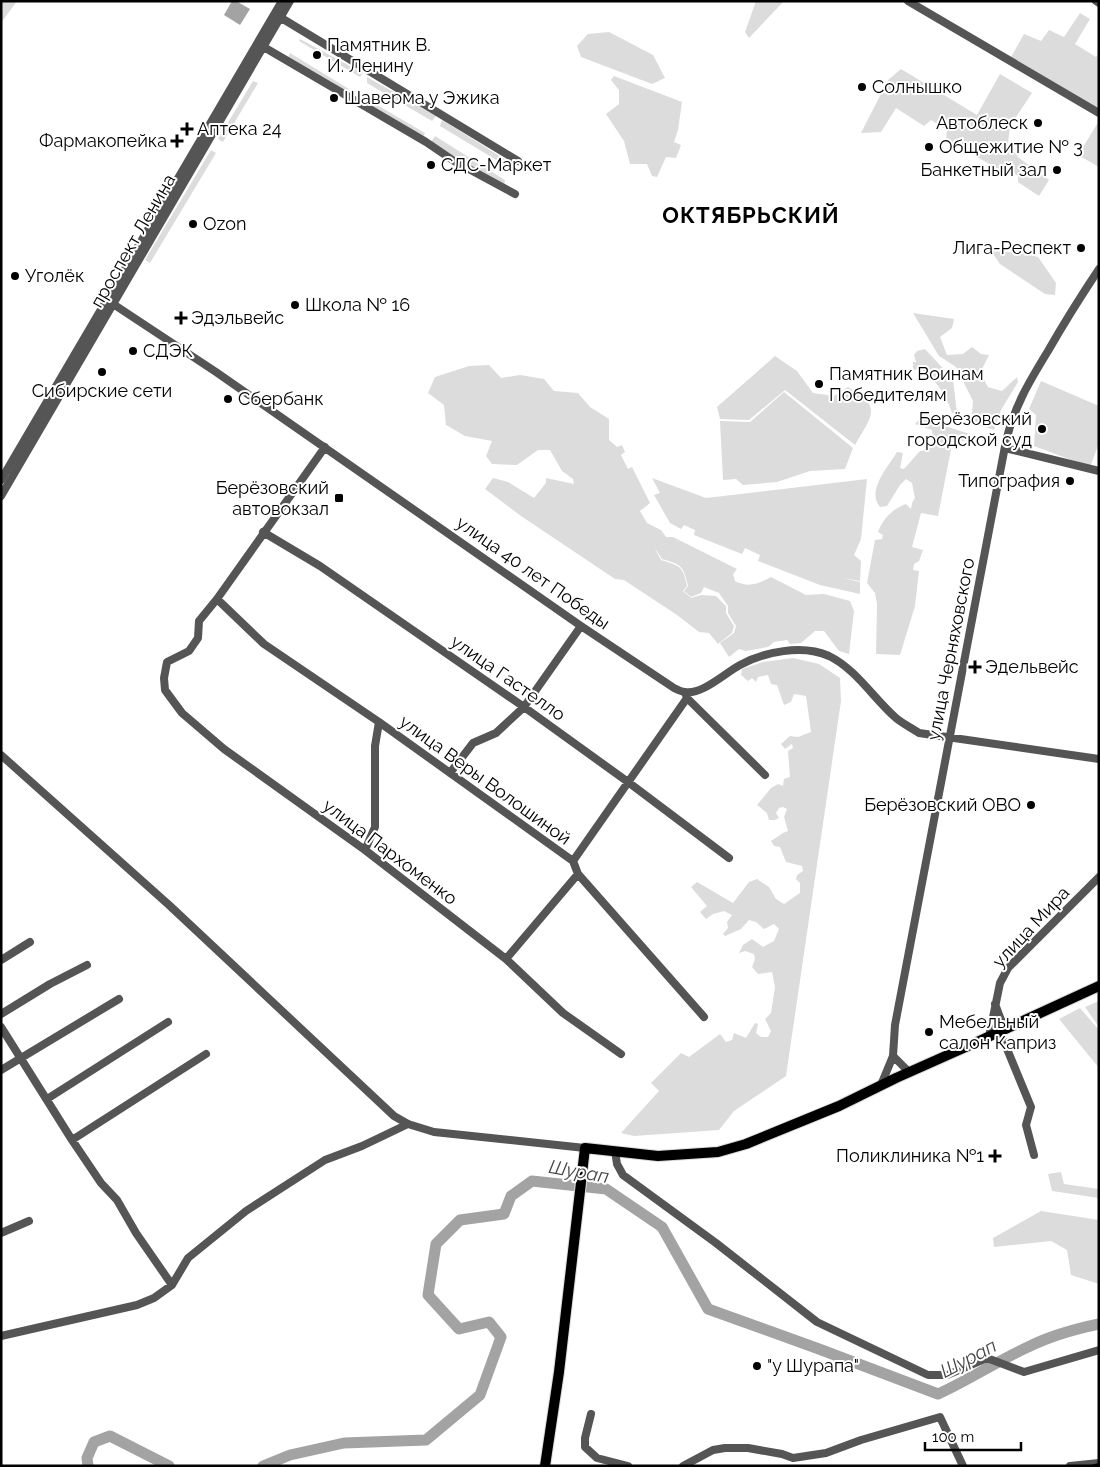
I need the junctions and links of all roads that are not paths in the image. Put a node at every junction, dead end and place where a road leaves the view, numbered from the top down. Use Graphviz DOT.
graph roads {
  1 [pos="282,1"];
  2 [pos="290,1"];
  3 [pos="908,1"];
  4 [pos="278,16"];
  5 [pos="261,46"];
  6 [pos="1099,114"];
  7 [pos="518,161"];
  8 [pos="515,194"];
  9 [pos="1099,269"];
  10 [pos="110,302"];
  11 [pos="325,447"];
  12 [pos="1005,448"];
  13 [pos="1099,471"];
  14 [pos="1,480"];
  15 [pos="1,496"];
  16 [pos="264,532"];
  17 [pos="217,599"];
  18 [pos="581,626"];
  19 [pos="686,695"];
  20 [pos="524,707"];
  21 [pos="380,722"];
  22 [pos="950,737"];
  23 [pos="1,755"];
  24 [pos="1099,759"];
  25 [pos="450,773"];
  26 [pos="765,775"];
  27 [pos="628,782"];
  28 [pos="365,850"];
  29 [pos="729,858"];
  30 [pos="573,862"];
  31 [pos="578,874"];
  32 [pos="1099,877"];
  33 [pos="30,942"];
  34 [pos="506,959"];
  35 [pos="1,960"];
  36 [pos="87,965"];
  37 [pos="1099,986"];
  38 [pos="119,999"];
  39 [pos="995,1004"];
  40 [pos="1,1014"];
  41 [pos="704,1017"];
  42 [pos="168,1022"];
  43 [pos="1,1027"];
  44 [pos="1005,1030"];
  45 [pos="989,1037"];
  46 [pos="206,1054"];
  47 [pos="621,1054"];
  48 [pos="893,1056"];
  49 [pos="21,1058"];
  50 [pos="1,1070"];
  51 [pos="909,1072"];
  52 [pos="881,1085"];
  53 [pos="46,1099"];
  54 [pos="408,1124"];
  55 [pos="72,1140"];
  56 [pos="585,1148"];
  57 [pos="615,1151"];
  58 [pos="1034,1155"];
  59 [pos="29,1221"];
  60 [pos="1,1233"];
  61 [pos="172,1284"];
  62 [pos="1,1336"];
  63 [pos="1099,1350"];
  64 [pos="591,1414"];
  65 [pos="1099,1463"];
  66 [pos="544,1466"];
  67 [pos="628,1466"];
  68 [pos="683,1466"];
  69 [pos="963,1466"];
  70 [pos="1070,1466"];
  1 -- 4 [label="street, проспект Ленина"];
  2 -- 4 [label="street, проспект Ленина"];
  3 -- 6 [label="street"];
  4 -- 5 [label="street, проспект Ленина"];
  4 -- 7 [label="street"];
  5 -- 8 [label="street"];
  5 -- 10 [label="street, проспект Ленина"];
  9 -- 12 [label="street, улица Черняховского"];
  10 -- 11 [label="street, улица 40 лет Победы"];
  10 -- 14 [label="street, проспект Ленина"];
  10 -- 15 [label="street, проспект Ленина"];
  11 -- 16 [label="street"];
  11 -- 18 [label="street, улица 40 лет Победы"];
  12 -- 13 [label="street"];
  12 -- 22 [label="street, улица Черняховского"];
  16 -- 17 [label="street"];
  16 -- 20 [label="street, улица Гастелло"];
  17 -- 21 [label="street, улица Веры Волошиной"];
  17 -- 28 [label="street, улица Пархоменко"];
  18 -- 19 [label="street, улица 40 лет Победы"];
  18 -- 20 [label="street"];
  19 -- 22 [label="street"];
  19 -- 26 [label="street, улица 40 лет Победы"];
  19 -- 27 [label="street"];
  20 -- 25 [label="street"];
  20 -- 27 [label="street, улица Гастелло"];
  21 -- 25 [label="street, улица Веры Волошиной"];
  21 -- 28 [label="street"];
  22 -- 24 [label="street"];
  22 -- 48 [label="street, улица Черняховского"];
  23 -- 54 [label="street"];
  25 -- 30 [label="street, улица Веры Волошиной"];
  27 -- 29 [label="street, улица Гастелло"];
  27 -- 30 [label="street"];
  28 -- 34 [label="street, улица Пархоменко"];
  30 -- 31 [label="street, улица Веры Волошиной"];
  31 -- 34 [label="street"];
  31 -- 41 [label="street, улица Веры Волошиной"];
  32 -- 39 [label="street, улица Мира"];
  33 -- 35 [label="street"];
  34 -- 47 [label="street, улица Пархоменко"];
  36 -- 40 [label="street"];
  37 -- 44 [label="main road"];
  38 -- 49 [label="street"];
  39 -- 44 [label="street"];
  39 -- 45 [label="street, улица Мира"];
  42 -- 53 [label="street"];
  43 -- 49 [label="street"];
  44 -- 45 [label="main road"];
  44 -- 58 [label="street"];
  45 -- 51 [label="main road"];
  46 -- 55 [label="street"];
  48 -- 51 [label="street"];
  48 -- 52 [label="street, улица Черняховского"];
  49 -- 50 [label="street"];
  49 -- 53 [label="street"];
  51 -- 52 [label="main road"];
  52 -- 57 [label="main road"];
  53 -- 55 [label="street"];
  54 -- 56 [label="street"];
  54 -- 61 [label="street"];
  55 -- 61 [label="street"];
  56 -- 57 [label="main road"];
  56 -- 66 [label="main road"];
  57 -- 63 [label="street"];
  59 -- 60 [label="street"];
  61 -- 62 [label="street"];
  64 -- 67 [label="street"];
  65 -- 70 [label="street"];
  68 -- 69 [label="street"];
}
